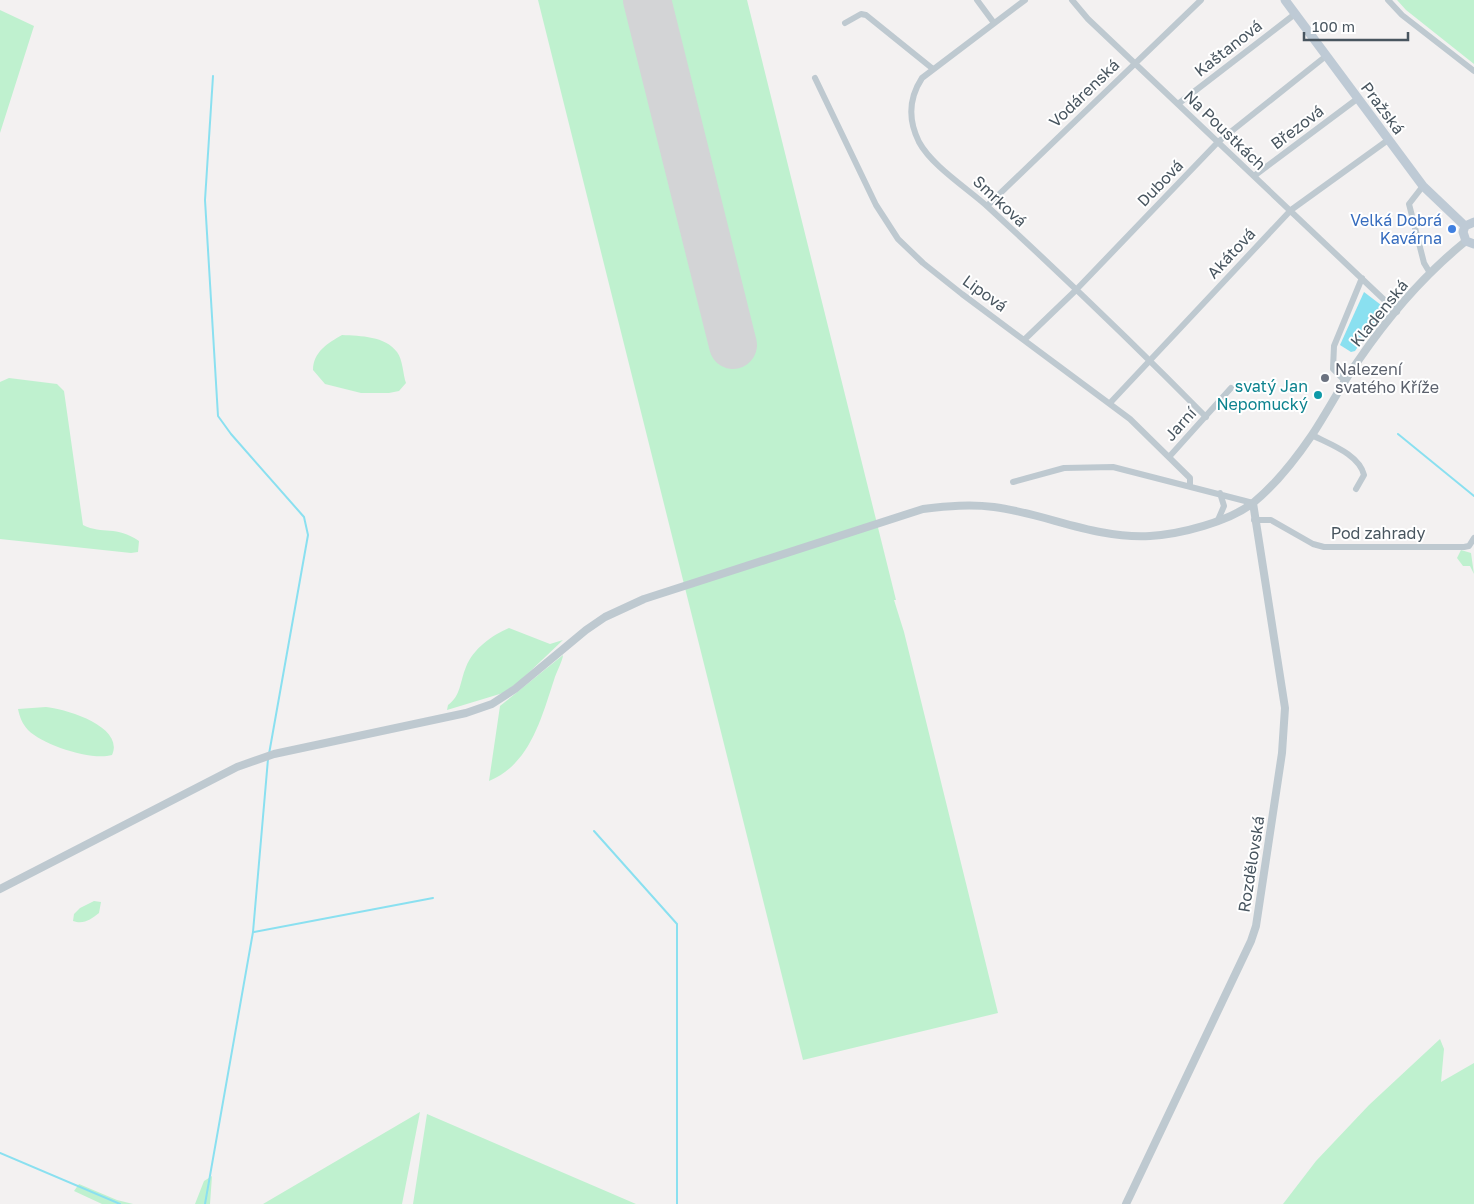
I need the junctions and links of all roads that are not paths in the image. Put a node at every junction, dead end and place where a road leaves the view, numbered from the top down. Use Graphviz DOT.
graph roads {
  1 [pos="977,0"];
  2 [pos="1025,0"];
  3 [pos="1072,0"];
  4 [pos="1201,0"];
  5 [pos="1285,0"];
  6 [pos="1388,0"];
  7 [pos="1295,14"];
  8 [pos="845,23"];
  9 [pos="994,24"];
  10 [pos="1326,56"];
  11 [pos="1135,63"];
  12 [pos="933,69"];
  13 [pos="1474,71"];
  14 [pos="815,78"];
  15 [pos="1357,99"];
  16 [pos="1178,104"];
  17 [pos="1388,140"];
  18 [pos="1218,142"];
  19 [pos="1254,176"];
  20 [pos="1422,186"];
  21 [pos="987,206"];
  22 [pos="1290,210"];
  23 [pos="1470,224"];
  24 [pos="1470,243"];
  25 [pos="1430,273"];
  26 [pos="1362,278"];
  27 [pos="1075,291"];
  28 [pos="1397,312"];
  29 [pos="1024,340"];
  30 [pos="1149,360"];
  31 [pos="1345,381"];
  32 [pos="1231,388"];
  33 [pos="1110,403"];
  34 [pos="1206,417"];
  35 [pos="1312,435"];
  36 [pos="1169,457"];
  37 [pos="1013,482"];
  38 [pos="1190,486"];
  39 [pos="1356,489"];
  40 [pos="1220,493"];
  41 [pos="1252,503"];
  42 [pos="1218,520"];
  43 [pos="1254,520"];
  44 [pos="1474,538"];
  45 [pos="0,889"];
  46 [pos="1126,1204"];
  1 -- 9 [label="street"];
  2 -- 9 [label="street, Smrková"];
  3 -- 11 [label="street, Na Poustkách"];
  4 -- 11 [label="street, Vodárenská"];
  5 -- 7 [label="main road, Pražská"];
  6 -- 13 [label="street"];
  7 -- 10 [label="main road, Pražská"];
  7 -- 16 [label="street, Kaštanová"];
  8 -- 12 [label="street"];
  9 -- 12 [label="street, Smrková"];
  10 -- 15 [label="main road, Pražská"];
  10 -- 18 [label="street, Dubová"];
  11 -- 16 [label="street, Na Poustkách"];
  11 -- 21 [label="street, Vodárenská"];
  12 -- 21 [label="street, Smrková"];
  14 -- 29 [label="street, Lipová"];
  15 -- 17 [label="main road, Pražská"];
  15 -- 19 [label="street, Březová"];
  16 -- 18 [label="street, Na Poustkách"];
  17 -- 20 [label="main road, Pražská"];
  17 -- 22 [label="street, Akátová"];
  18 -- 19 [label="street, Na Poustkách"];
  18 -- 27 [label="street, Dubová"];
  19 -- 22 [label="street, Na Poustkách"];
  20 -- 23 [label="main road, Pražská"];
  20 -- 25 [label="street"];
  21 -- 27 [label="street, Smrková"];
  22 -- 26 [label="street, Na Poustkách"];
  22 -- 30 [label="street, Akátová"];
  23 -- 24 [label="main road"];
  24 -- 25 [label="street, Kladenská"];
  25 -- 28 [label="street, Kladenská"];
  26 -- 28 [label="street, Na Poustkách"];
  26 -- 31 [label="street"];
  27 -- 29 [label="street, Dubová"];
  27 -- 30 [label="street, Smrková"];
  28 -- 31 [label="street, Kladenská"];
  29 -- 33 [label="street, Lipová"];
  30 -- 33 [label="street, Akátová"];
  30 -- 34 [label="street, Smrková"];
  31 -- 35 [label="street, Kladenská"];
  32 -- 34 [label="street, Jarní"];
  33 -- 36 [label="street, Lipová"];
  34 -- 36 [label="street, Jarní"];
  35 -- 39 [label="street"];
  35 -- 41 [label="street, Kladenská"];
  36 -- 38 [label="street, Lipová"];
  37 -- 38 [label="street"];
  38 -- 40 [label="street"];
  40 -- 41 [label="street"];
  40 -- 42 [label="street"];
  41 -- 42 [label="street, Kladenská"];
  41 -- 43 [label="street, Rozdělovská"];
  42 -- 45 [label="street, Kladenská"];
  43 -- 44 [label="street, Pod zahrady"];
  43 -- 46 [label="street, Rozdělovská"];
}
